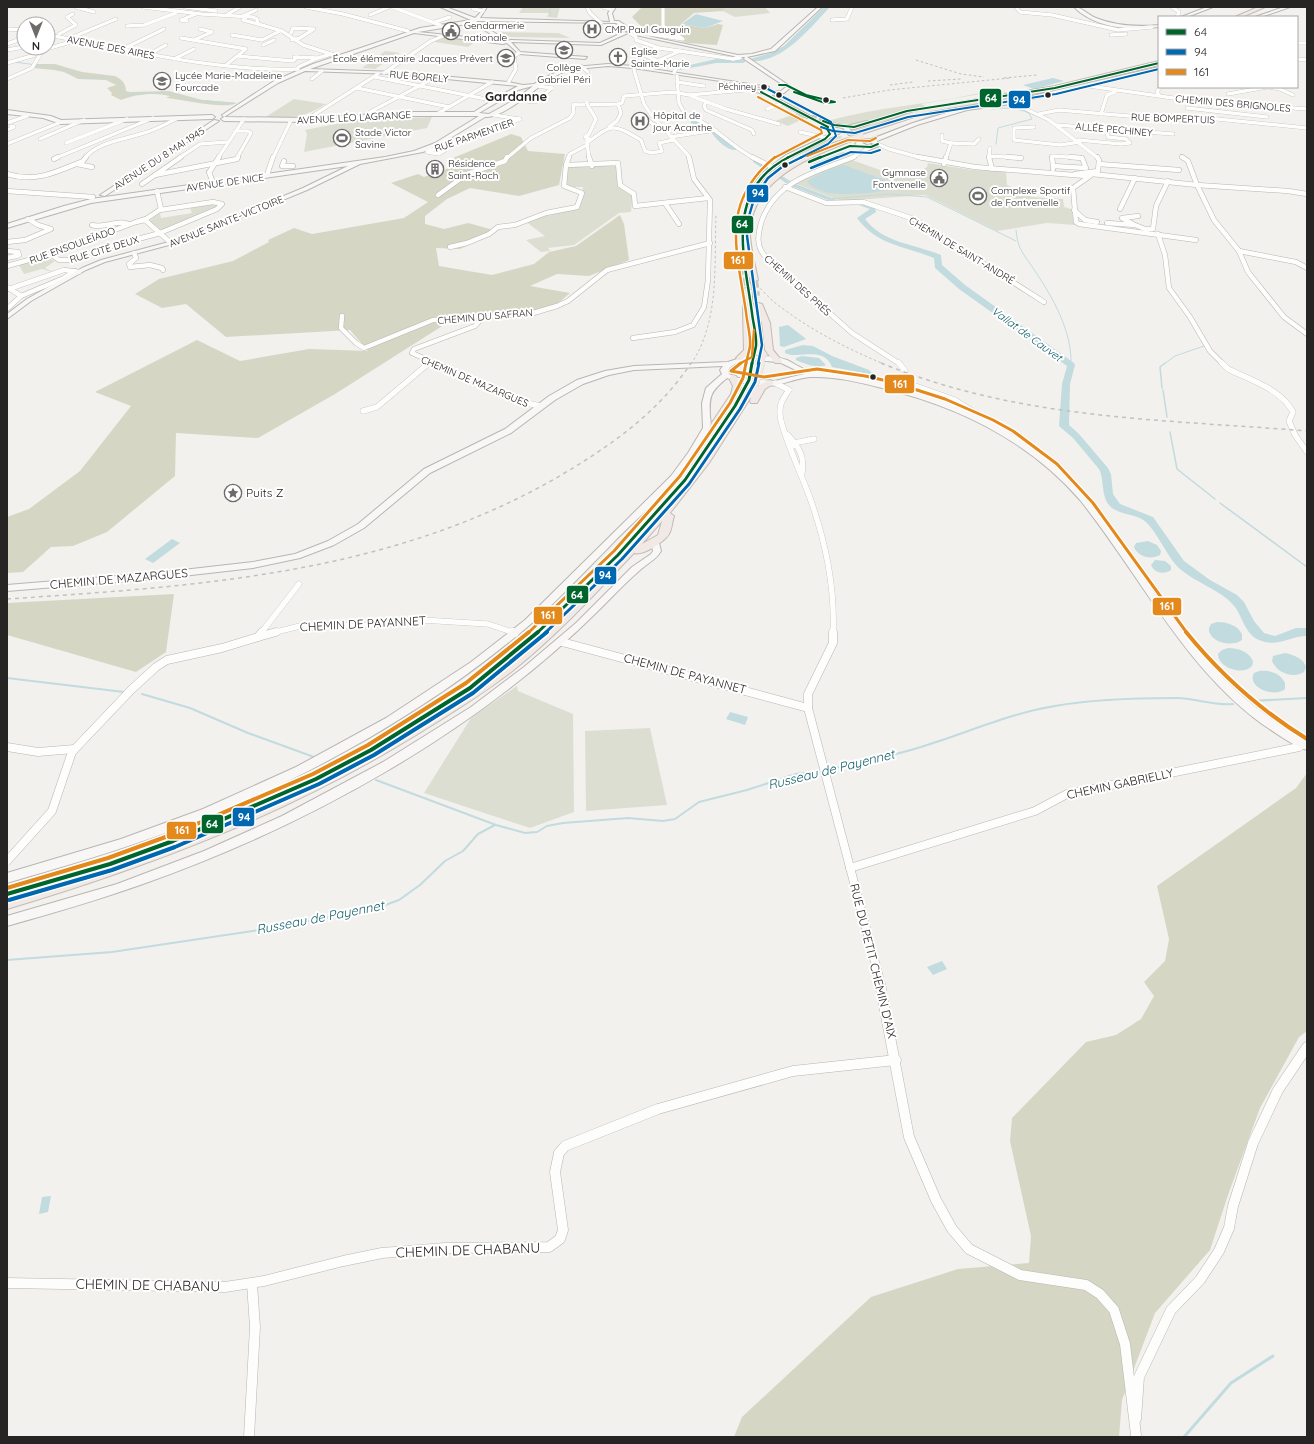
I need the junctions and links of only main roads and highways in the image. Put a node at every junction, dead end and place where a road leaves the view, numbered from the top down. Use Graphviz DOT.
graph roads {
  1 [pos="442,7"];
  2 [pos="614,7"];
  3 [pos="820,7"];
  4 [pos="1076,7"];
  5 [pos="1211,7"];
  6 [pos="1251,7"];
  7 [pos="1254,7"];
  8 [pos="1262,7"];
  9 [pos="1267,7"];
  10 [pos="1288,7"];
  11 [pos="484,9"];
  12 [pos="1245,13"];
  13 [pos="1238,15"];
  14 [pos="1186,16"];
  15 [pos="1260,16"];
  16 [pos="476,20"];
  17 [pos="613,22"];
  18 [pos="1155,26"];
  19 [pos="412,32"];
  20 [pos="630,33"];
  21 [pos="441,36"];
  22 [pos="498,39"];
  23 [pos="510,41"];
  24 [pos="600,43"];
  25 [pos="591,49"];
  26 [pos="742,57"];
  27 [pos="588,66"];
  28 [pos="1158,67"];
  29 [pos="1158,67"];
  30 [pos="1158,67"];
  31 [pos="300,69"];
  32 [pos="690,77"];
  33 [pos="780,85"];
  34 [pos="523,86"];
  35 [pos="536,86"];
  36 [pos="786,86"];
  37 [pos="767,87"];
  38 [pos="516,89"];
  39 [pos="528,93"];
  40 [pos="763,93"];
  41 [pos="772,94"];
  42 [pos="978,100"];
  43 [pos="484,108"];
  44 [pos="7,112"];
  45 [pos="499,112"];
  46 [pos="476,114"];
  47 [pos="483,116"];
  48 [pos="225,117"];
  49 [pos="212,119"];
  50 [pos="828,130"];
  51 [pos="857,139"];
  52 [pos="427,150"];
  53 [pos="358,163"];
  54 [pos="334,166"];
  55 [pos="764,174"];
  56 [pos="772,181"];
  57 [pos="98,197"];
  58 [pos="749,200"];
  59 [pos="7,226"];
  60 [pos="744,266"];
  61 [pos="750,286"];
  62 [pos="9,312"];
  63 [pos="758,354"];
  64 [pos="740,358"];
  65 [pos="778,361"];
  66 [pos="727,364"];
  67 [pos="679,366"];
  68 [pos="794,368"];
  69 [pos="728,375"];
  70 [pos="790,379"];
  71 [pos="773,383"];
  72 [pos="750,387"];
  73 [pos="978,418"];
  74 [pos="696,463"];
  75 [pos="669,516"];
  76 [pos="655,543"];
  77 [pos="638,551"];
  78 [pos="232,568"];
  79 [pos="7,584"];
  80 [pos="7,588"];
  81 [pos="525,654"];
  82 [pos="1305,745"];
  83 [pos="7,878"];
  84 [pos="7,894"];
  85 [pos="7,903"];
  86 [pos="7,921"];
  1 -- 16 [label="main road"];
  2 -- 17 [label="main road"];
  3 -- 26 [label="main road"];
  4 -- 18 [label="main road"];
  5 -- 14 [label="main road"];
  6 -- 13 [label="highway"];
  7 -- 13 [label="highway"];
  8 -- 12 [label="highway"];
  9 -- 12 [label="highway"];
  10 -- 15 [label="main road"];
  11 -- 16 [label="main road"];
  12 -- 13 [label="highway"];
  16 -- 17 [label="main road"];
  16 -- 17 [label="main road"];
  16 -- 19 [label="main road"];
  16 -- 19 [label="main road"];
  16 -- 22 [label="main road"];
  17 -- 20 [label="main road"];
  19 -- 21 [label="main road"];
  19 -- 21 [label="main road"];
  19 -- 31 [label="main road"];
  19 -- 31 [label="main road"];
  20 -- 24 [label="main road"];
  20 -- 26 [label="main road"];
  21 -- 22 [label="main road"];
  22 -- 23 [label="main road"];
  23 -- 24 [label="main road"];
  23 -- 27 [label="main road"];
  24 -- 25 [label="main road"];
  26 -- 33 [label="main road"];
  26 -- 36 [label="main road"];
  27 -- 32 [label="main road"];
  27 -- 35 [label="main road"];
  28 -- 51 [label="main road"];
  29 -- 42 [label="highway"];
  30 -- 51 [label="highway"];
  31 -- 34 [label="main road, RUE BORELY"];
  31 -- 48 [label="main road"];
  32 -- 37 [label="main road"];
  32 -- 40 [label="main road"];
  33 -- 36 [label="main road"];
  33 -- 37 [label="main road"];
  34 -- 35 [label="main road"];
  34 -- 38 [label="main road"];
  35 -- 39 [label="main road"];
  36 -- 41 [label="main road"];
  37 -- 40 [label="main road"];
  38 -- 39 [label="main road"];
  38 -- 43 [label="main road"];
  39 -- 45 [label="main road"];
  40 -- 41 [label="main road"];
  40 -- 41 [label="main road"];
  42 -- 51 [label="highway"];
  42 -- 51 [label="highway"];
  43 -- 45 [label="main road"];
  43 -- 46 [label="main road"];
  44 -- 49 [label="main road"];
  45 -- 47 [label="main road"];
  46 -- 47 [label="main road, AVENUE LÉO LAGRANGE"];
  46 -- 48 [label="main road, AVENUE LÉO LAGRANGE"];
  47 -- 52 [label="main road"];
  48 -- 49 [label="main road"];
  49 -- 57 [label="main road, AVENUE DU 8 MAI 1945"];
  50 -- 51 [label="main road"];
  50 -- 51 [label="main road"];
  50 -- 55 [label="main road"];
  51 -- 51 [label="main road"];
  51 -- 56 [label="highway"];
  51 -- 56 [label="highway"];
  51 -- 58 [label="highway"];
  52 -- 53 [label="main road, AVENUE DE NICE"];
  52 -- 54 [label="main road, AVENUE DE NICE"];
  53 -- 54 [label="main road, AVENUE DE NICE"];
  53 -- 62 [label="main road, AVENUE SAINTE-VICTOIRE"];
  54 -- 57 [label="main road, AVENUE DE NICE"];
  55 -- 58 [label="highway"];
  56 -- 61 [label="highway"];
  57 -- 59 [label="main road"];
  58 -- 60 [label="highway"];
  61 -- 63 [label="highway"];
  61 -- 64 [label="highway"];
  63 -- 65 [label="highway"];
  63 -- 72 [label="highway, bridge"];
  64 -- 65 [label="main road"];
  64 -- 66 [label="main road"];
  65 -- 68 [label="main road"];
  66 -- 67 [label="main road, CHEMIN DE MAZARGUES"];
  66 -- 69 [label="main road"];
  67 -- 69 [label="main road, CHEMIN DE MAZARGUES"];
  67 -- 78 [label="main road, CHEMIN DE MAZARGUES"];
  68 -- 70 [label="main road"];
  68 -- 73 [label="main road"];
  69 -- 71 [label="main road, CHEMIN DE MAZARGUES"];
  69 -- 74 [label="highway"];
  69 -- 83 [label="main road"];
  70 -- 71 [label="main road"];
  70 -- 73 [label="main road"];
  71 -- 75 [label="highway"];
  72 -- 74 [label="highway"];
  72 -- 81 [label="highway"];
  73 -- 82 [label="main road"];
  74 -- 84 [label="highway"];
  75 -- 76 [label="highway"];
  75 -- 77 [label="highway"];
  76 -- 77 [label="highway"];
  76 -- 86 [label="main road"];
  77 -- 81 [label="highway"];
  78 -- 79 [label="main road, CHEMIN DE MAZARGUES"];
  78 -- 80 [label="main road, CHEMIN DE MAZARGUES"];
  81 -- 85 [label="highway"];
}
